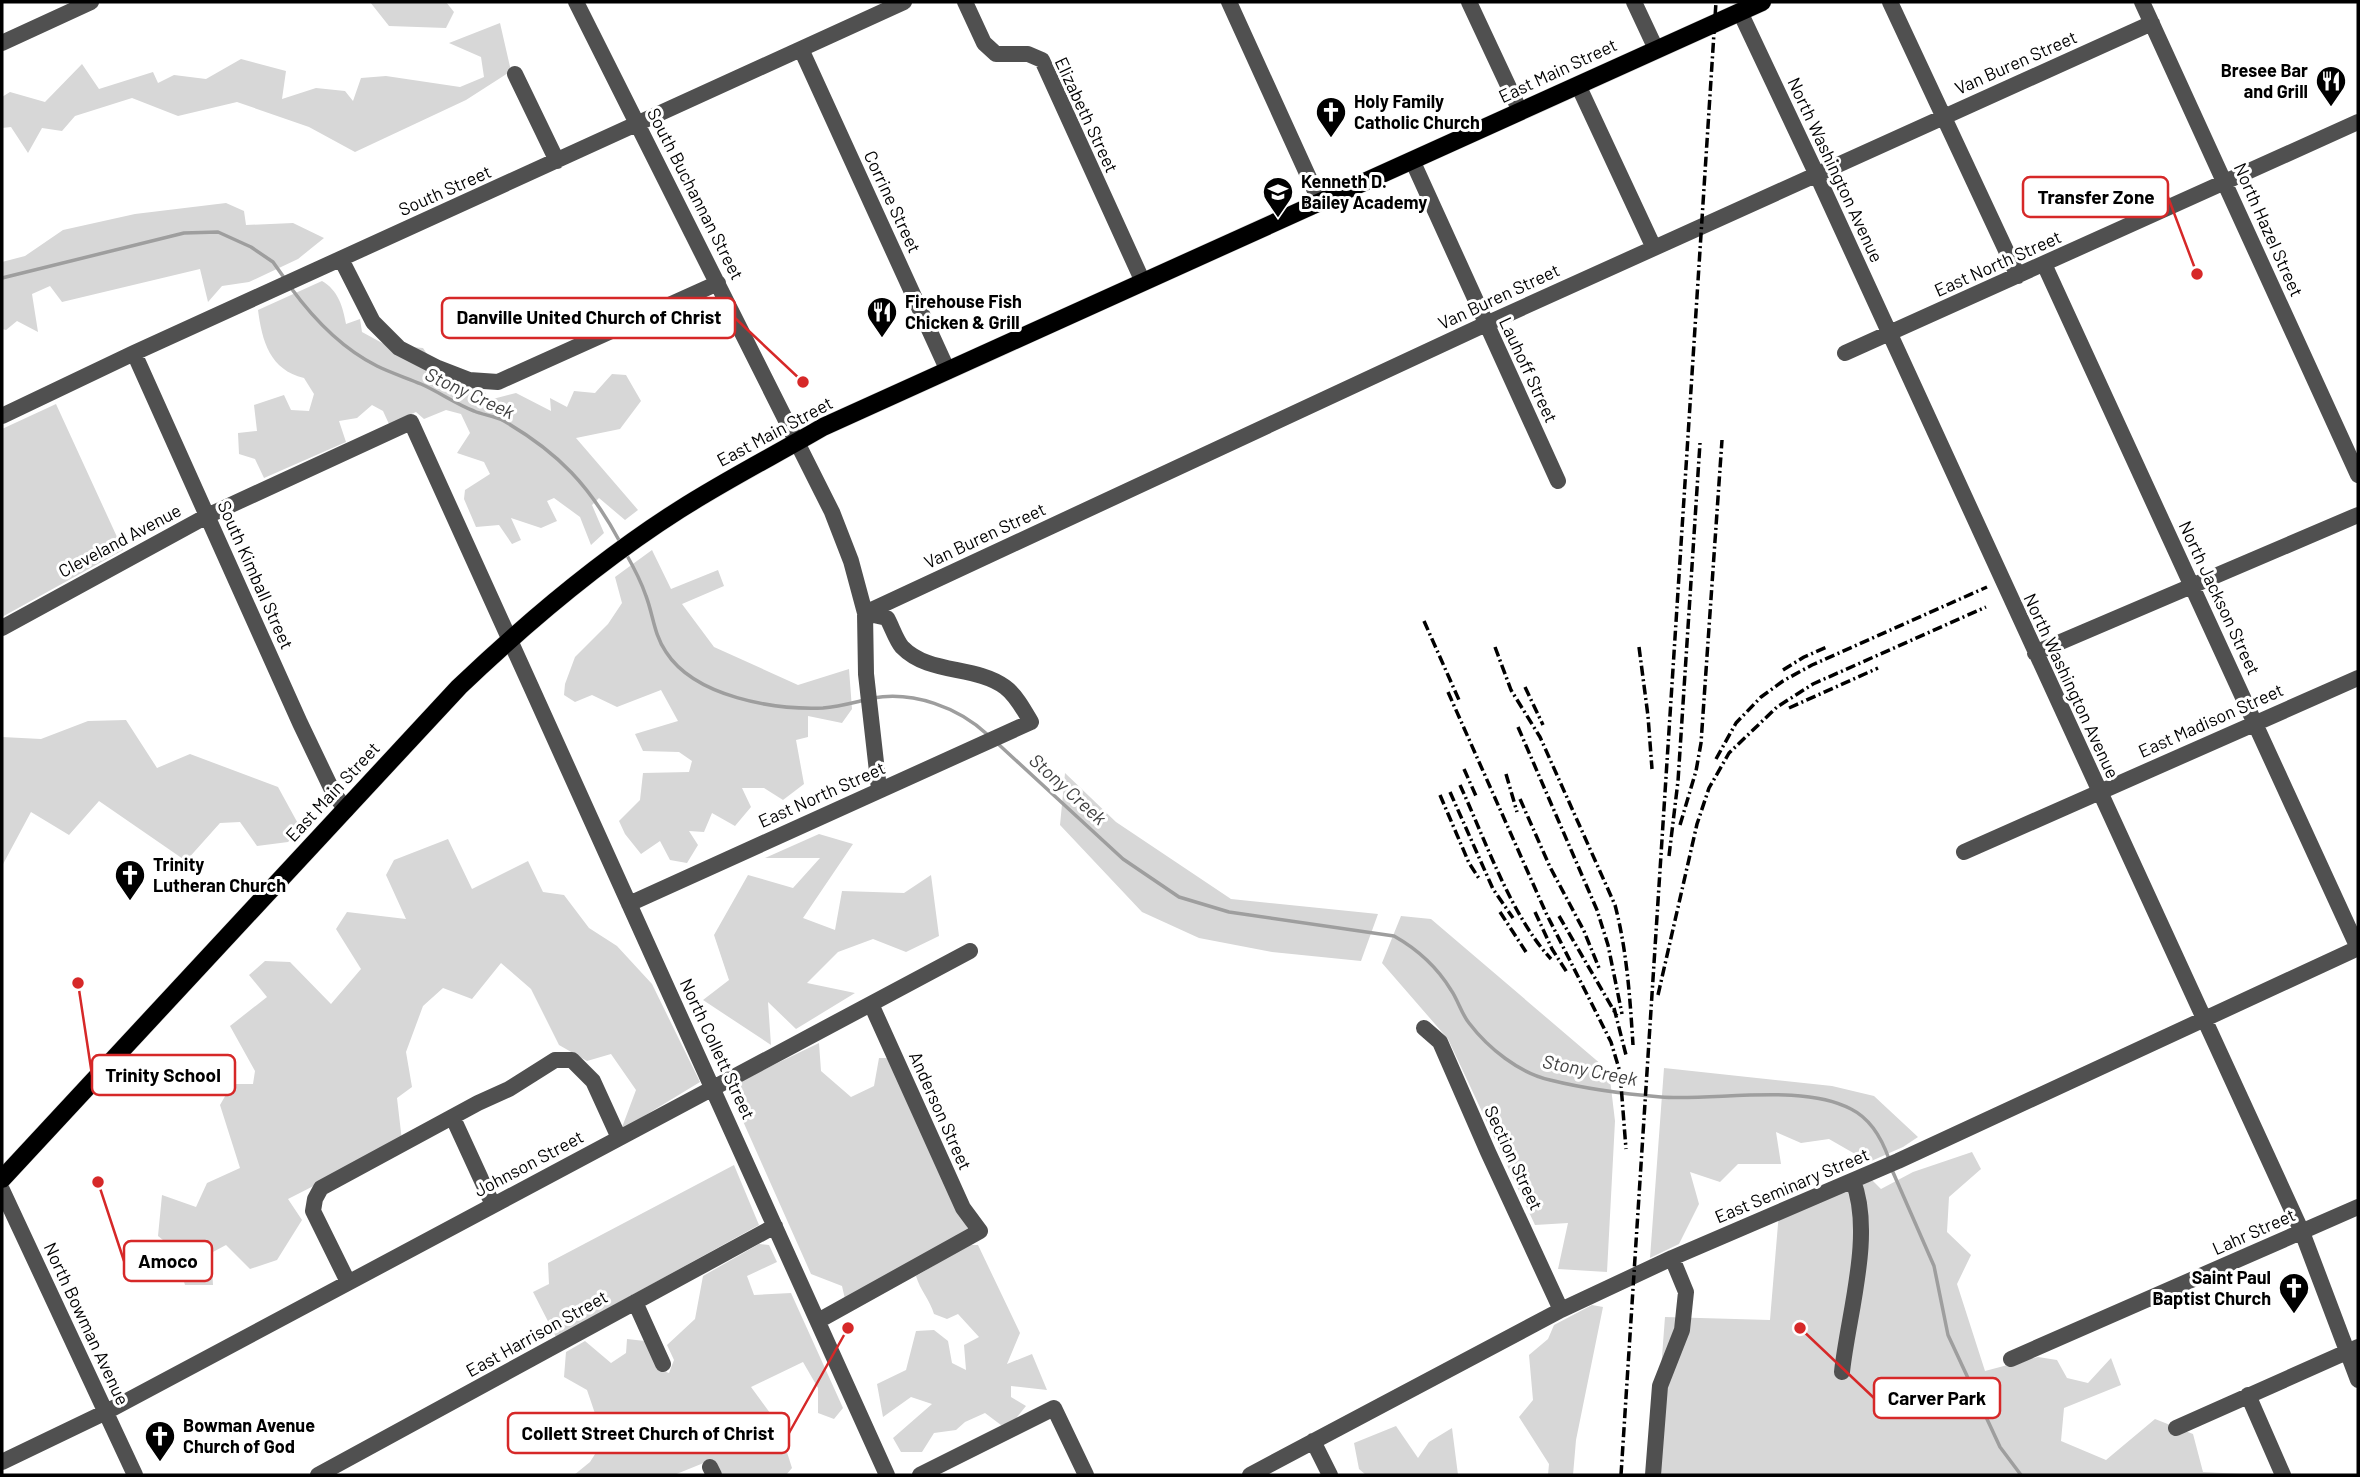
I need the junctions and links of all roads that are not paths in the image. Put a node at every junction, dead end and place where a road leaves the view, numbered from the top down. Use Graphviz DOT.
graph roads {
  1 [pos="90,2"];
  2 [pos="576,2"];
  3 [pos="904,2"];
  4 [pos="965,2"];
  5 [pos="1229,2"];
  6 [pos="1469,2"];
  7 [pos="1634,2"];
  8 [pos="1762,2"];
  9 [pos="1890,2"];
  10 [pos="2142,2"];
  11 [pos="1740,12"];
  12 [pos="2152,23"];
  13 [pos="2,43"];
  14 [pos="801,49"];
  15 [pos="1656,49"];
  16 [pos="515,74"];
  17 [pos="1578,85"];
  18 [pos="1520,111"];
  19 [pos="1944,117"];
  20 [pos="637,122"];
  21 [pos="2358,122"];
  22 [pos="1412,160"];
  23 [pos="556,161"];
  24 [pos="1816,173"];
  25 [pos="2225,183"];
  26 [pos="1320,202"];
  27 [pos="1654,248"];
  28 [pos="341,260"];
  29 [pos="2044,264"];
  30 [pos="2018,276"];
  31 [pos="1143,282"];
  32 [pos="718,283"];
  33 [pos="1486,324"];
  34 [pos="1889,334"];
  35 [pos="134,353"];
  36 [pos="1845,353"];
  37 [pos="948,371"];
  38 [pos="2,416"];
  39 [pos="411,422"];
  40 [pos="798,442"];
  41 [pos="2358,475"];
  42 [pos="1558,481"];
  43 [pos="2358,515"];
  44 [pos="207,516"];
  45 [pos="2192,586"];
  46 [pos="865,613"];
  47 [pos="2,628"];
  48 [pos="508,639"];
  49 [pos="2035,653"];
  50 [pos="2358,677"];
  51 [pos="2255,723"];
  52 [pos="879,789"];
  53 [pos="2099,792"];
  54 [pos="346,810"];
  55 [pos="1964,852"];
  56 [pos="629,904"];
  57 [pos="2358,948"];
  58 [pos="970,951"];
  59 [pos="871,1004"];
  60 [pos="2204,1019"];
  61 [pos="1424,1028"];
  62 [pos="714,1087"];
  63 [pos="453,1118"];
  64 [pos="619,1138"];
  65 [pos="1860,1178"];
  66 [pos="2,1179"];
  67 [pos="2,1190"];
  68 [pos="493,1205"];
  69 [pos="2358,1207"];
  70 [pos="775,1226"];
  71 [pos="2302,1232"];
  72 [pos="1672,1258"];
  73 [pos="348,1282"];
  74 [pos="635,1302"];
  75 [pos="1561,1310"];
  76 [pos="818,1321"];
  77 [pos="2352,1350"];
  78 [pos="2011,1359"];
  79 [pos="663,1364"];
  80 [pos="1842,1372"];
  81 [pos="2358,1380"];
  82 [pos="2248,1395"];
  83 [pos="106,1412"];
  84 [pos="2176,1428"];
  85 [pos="1313,1441"];
  86 [pos="2,1462"];
  87 [pos="135,1475"];
  88 [pos="318,1475"];
  89 [pos="887,1475"];
  90 [pos="920,1475"];
  91 [pos="1086,1475"];
  92 [pos="1250,1475"];
  93 [pos="1330,1475"];
  94 [pos="1653,1475"];
  95 [pos="2283,1475"];
  1 -- 13 [label="street"];
  2 -- 20 [label="street, South Buchannan Street"];
  3 -- 14 [label="street, South Street"];
  4 -- 31 [label="street, Elizabeth Street"];
  5 -- 26 [label="street"];
  6 -- 18 [label="street"];
  7 -- 15 [label="street"];
  8 -- 11 [label="main road, East Main Street"];
  9 -- 19 [label="street"];
  10 -- 12 [label="street, North Hazel Street"];
  11 -- 15 [label="main road, East Main Street"];
  11 -- 24 [label="street, North Washington Avenue"];
  12 -- 19 [label="street, Van Buren Street"];
  12 -- 25 [label="street, North Hazel Street"];
  14 -- 20 [label="street, South Street"];
  14 -- 37 [label="street, Corrine Street"];
  15 -- 17 [label="main road, East Main Street"];
  16 -- 23 [label="street"];
  17 -- 18 [label="main road, East Main Street"];
  17 -- 27 [label="street"];
  18 -- 22 [label="main road, East Main Street"];
  19 -- 24 [label="street, Van Buren Street"];
  19 -- 30 [label="street"];
  20 -- 23 [label="street, South Street"];
  20 -- 32 [label="street, South Buchannan Street"];
  21 -- 25 [label="street, East North Street"];
  22 -- 26 [label="main road, East Main Street"];
  22 -- 33 [label="street, Lauhoff Street"];
  23 -- 28 [label="street, South Street"];
  24 -- 27 [label="street, Van Buren Street"];
  24 -- 34 [label="street, North Washington Avenue"];
  25 -- 29 [label="street, East North Street"];
  25 -- 41 [label="street, North Hazel Street"];
  26 -- 31 [label="main road, East Main Street"];
  27 -- 33 [label="street, Van Buren Street"];
  28 -- 32 [label="street"];
  28 -- 35 [label="street, South Street"];
  29 -- 30 [label="street, East North Street"];
  29 -- 45 [label="street, North Jackson Street"];
  30 -- 34 [label="street, East North Street"];
  31 -- 37 [label="main road, East Main Street"];
  32 -- 40 [label="street, South Buchannan Street"];
  33 -- 42 [label="street, Lauhoff Street"];
  33 -- 46 [label="street, Van Buren Street"];
  34 -- 36 [label="street, East North Street"];
  34 -- 49 [label="street, North Washington Avenue"];
  35 -- 38 [label="street, South Street"];
  35 -- 44 [label="street, South Kimball Street"];
  37 -- 40 [label="main road, East Main Street"];
  39 -- 44 [label="street, Cleveland Avenue"];
  39 -- 48 [label="street, North Collett Street"];
  40 -- 46 [label="street, South Buchannan Street"];
  40 -- 48 [label="main road, East Main Street"];
  43 -- 45 [label="street"];
  44 -- 47 [label="street, Cleveland Avenue"];
  44 -- 54 [label="street, South Kimball Street"];
  45 -- 49 [label="street"];
  45 -- 51 [label="street, North Jackson Street"];
  46 -- 52 [label="street, South Buchannan Street"];
  46 -- 52 [label="street, East North Street"];
  48 -- 54 [label="main road, East Main Street"];
  48 -- 56 [label="street, North Collett Street"];
  49 -- 53 [label="street, North Washington Avenue"];
  50 -- 51 [label="street, East Madison Street"];
  51 -- 53 [label="street, East Madison Street"];
  51 -- 57 [label="street, North Jackson Street"];
  52 -- 56 [label="street, East North Street"];
  53 -- 55 [label="street, East Madison Street"];
  53 -- 60 [label="street, North Washington Avenue"];
  54 -- 66 [label="main road, East Main Street"];
  56 -- 62 [label="street, North Collett Street"];
  57 -- 60 [label="street, East Seminary Street"];
  58 -- 59 [label="street, Johnson Street"];
  59 -- 62 [label="street, Johnson Street"];
  59 -- 76 [label="street, Anderson Street"];
  60 -- 65 [label="street, East Seminary Street"];
  60 -- 71 [label="street, North Washington Avenue"];
  61 -- 75 [label="street, Section Street"];
  62 -- 64 [label="street, Johnson Street"];
  62 -- 70 [label="street, North Collett Street"];
  63 -- 64 [label="street"];
  63 -- 68 [label="street"];
  63 -- 73 [label="street"];
  64 -- 68 [label="street, Johnson Street"];
  65 -- 72 [label="street, East Seminary Street"];
  65 -- 80 [label="street"];
  67 -- 83 [label="street, North Bowman Avenue"];
  68 -- 73 [label="street, Johnson Street"];
  69 -- 71 [label="street, Lahr Street"];
  70 -- 74 [label="street, East Harrison Street"];
  70 -- 76 [label="street, North Collett Street"];
  71 -- 77 [label="street, North Washington Avenue"];
  71 -- 78 [label="street, Lahr Street"];
  72 -- 75 [label="street, East Seminary Street"];
  72 -- 94 [label="street"];
  73 -- 83 [label="street, Johnson Street"];
  74 -- 79 [label="street"];
  74 -- 88 [label="street, East Harrison Street"];
  75 -- 85 [label="street, East Seminary Street"];
  76 -- 89 [label="street, North Collett Street"];
  77 -- 81 [label="street, North Washington Avenue"];
  77 -- 82 [label="street"];
  82 -- 84 [label="street"];
  82 -- 95 [label="street"];
  83 -- 86 [label="street, Johnson Street"];
  83 -- 87 [label="street, North Bowman Avenue"];
  85 -- 92 [label="street, East Seminary Street"];
  85 -- 93 [label="street"];
  90 -- 91 [label="street"];
}
